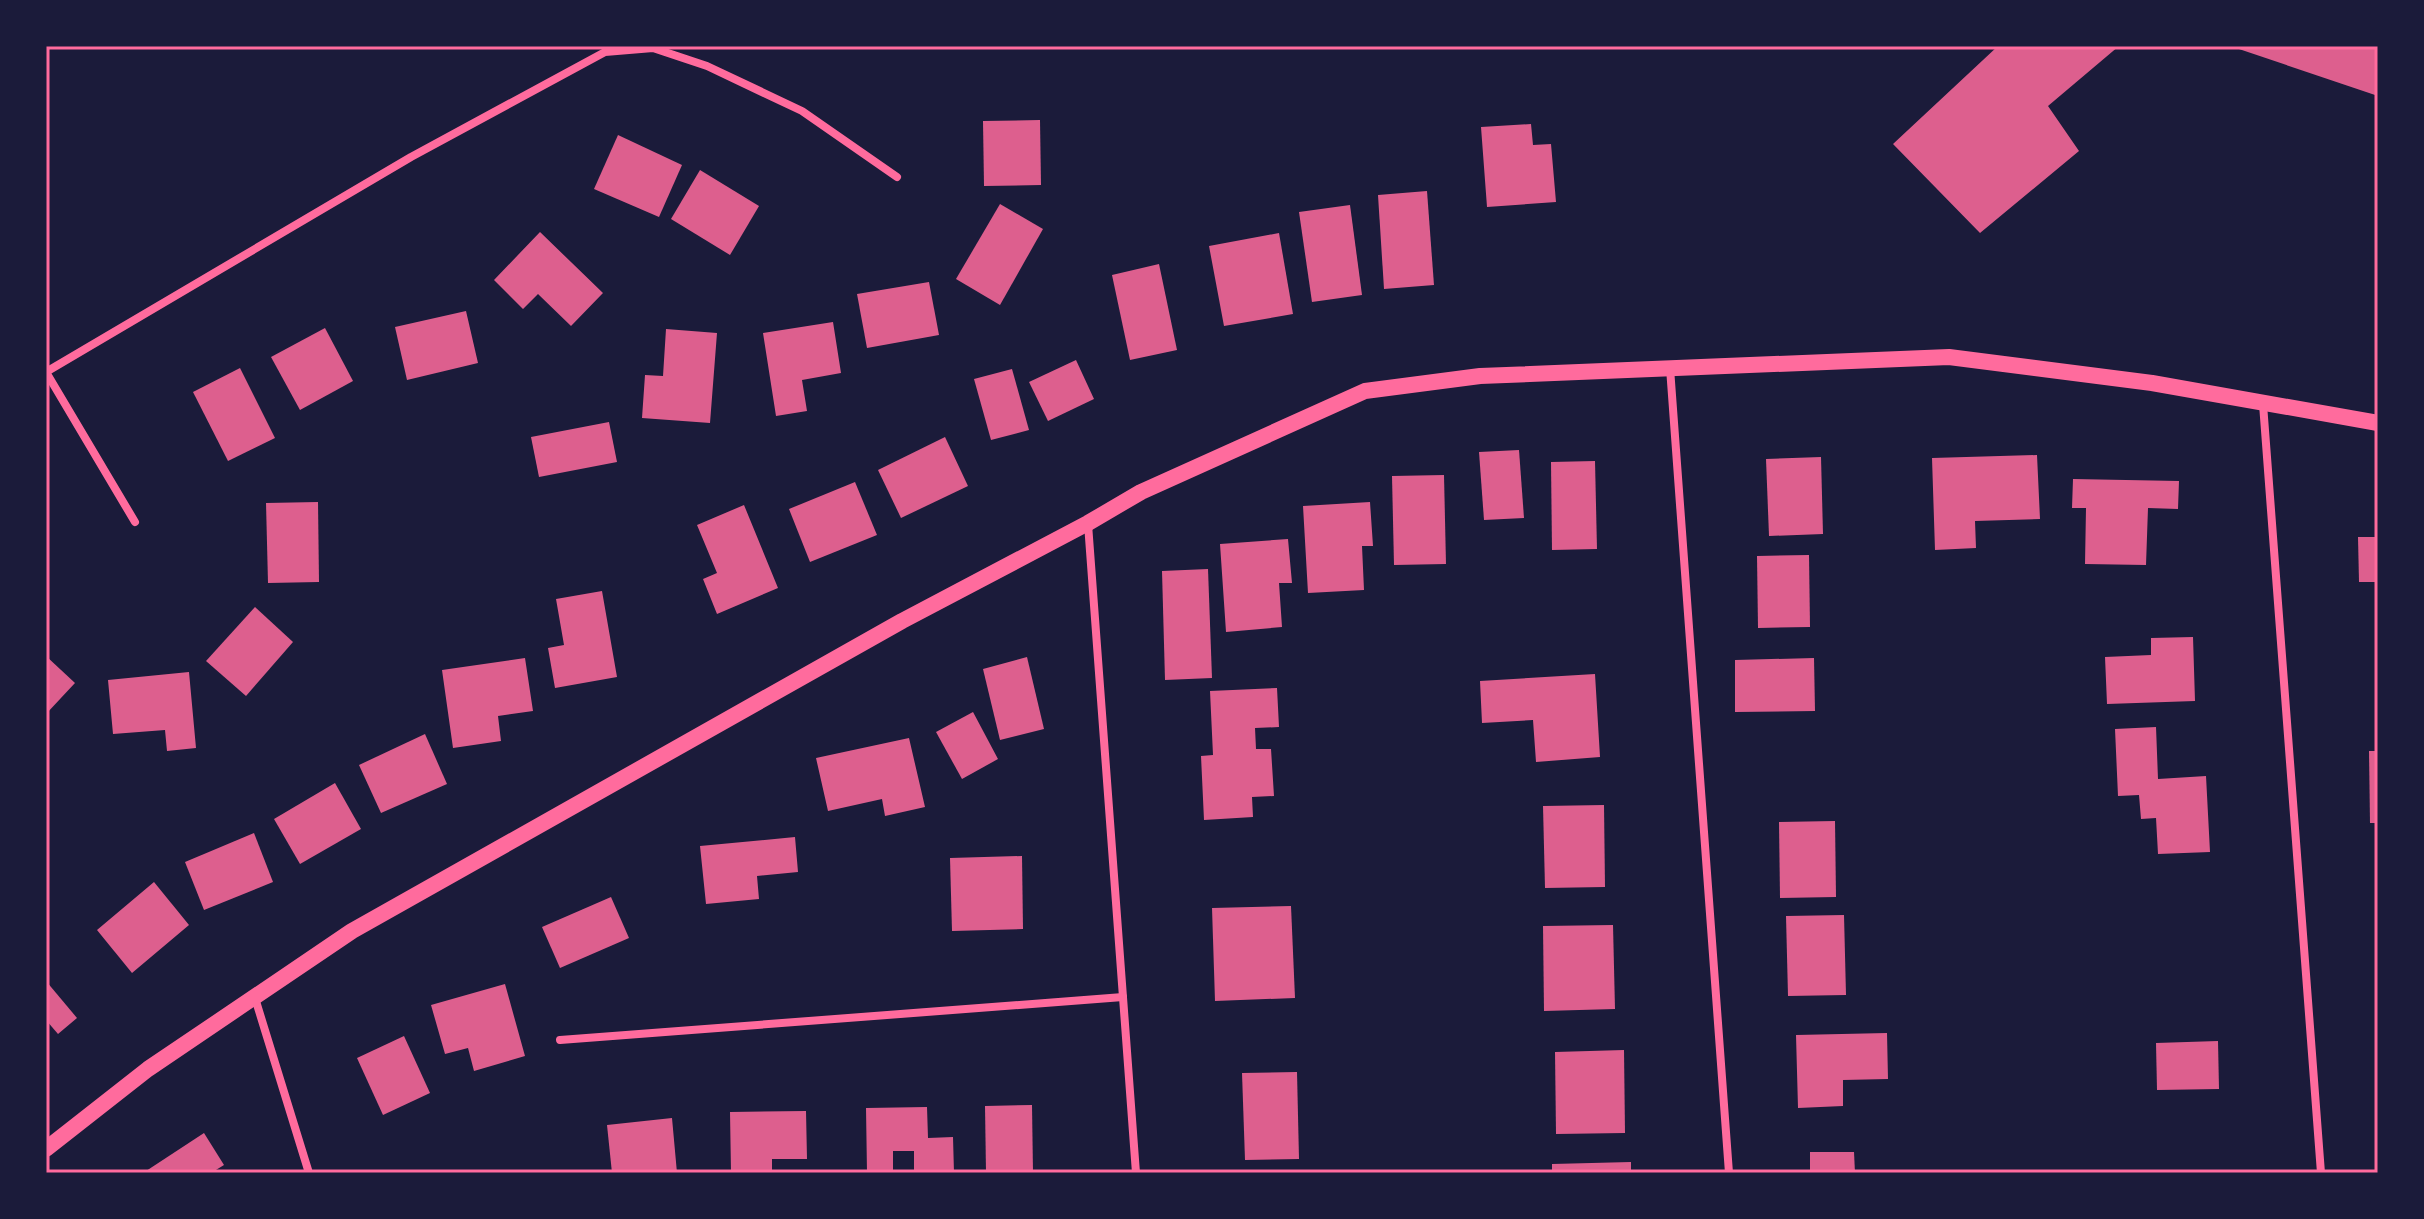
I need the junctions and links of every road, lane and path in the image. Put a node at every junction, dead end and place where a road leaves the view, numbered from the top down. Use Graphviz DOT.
graph roads {
  1 [pos="897,177"];
  2 [pos="1670,368"];
  3 [pos="46,372"];
  4 [pos="2263,404"];
  5 [pos="2378,423"];
  6 [pos="135,522"];
  7 [pos="1088,523"];
  8 [pos="1123,997"];
  9 [pos="255,998"];
  10 [pos="560,1040"];
  11 [pos="46,1149"];
  12 [pos="309,1173"];
  13 [pos="1136,1173"];
  14 [pos="1729,1173"];
  15 [pos="2321,1173"];
  1 -- 3 [label="street"];
  2 -- 4 [label="main road"];
  2 -- 7 [label="main road"];
  2 -- 14 [label="street"];
  3 -- 6 [label="street"];
  4 -- 5 [label="main road"];
  4 -- 15 [label="street"];
  7 -- 8 [label="street"];
  7 -- 9 [label="main road"];
  8 -- 10 [label="street"];
  8 -- 13 [label="street"];
  9 -- 11 [label="main road"];
  9 -- 12 [label="street"];
}
